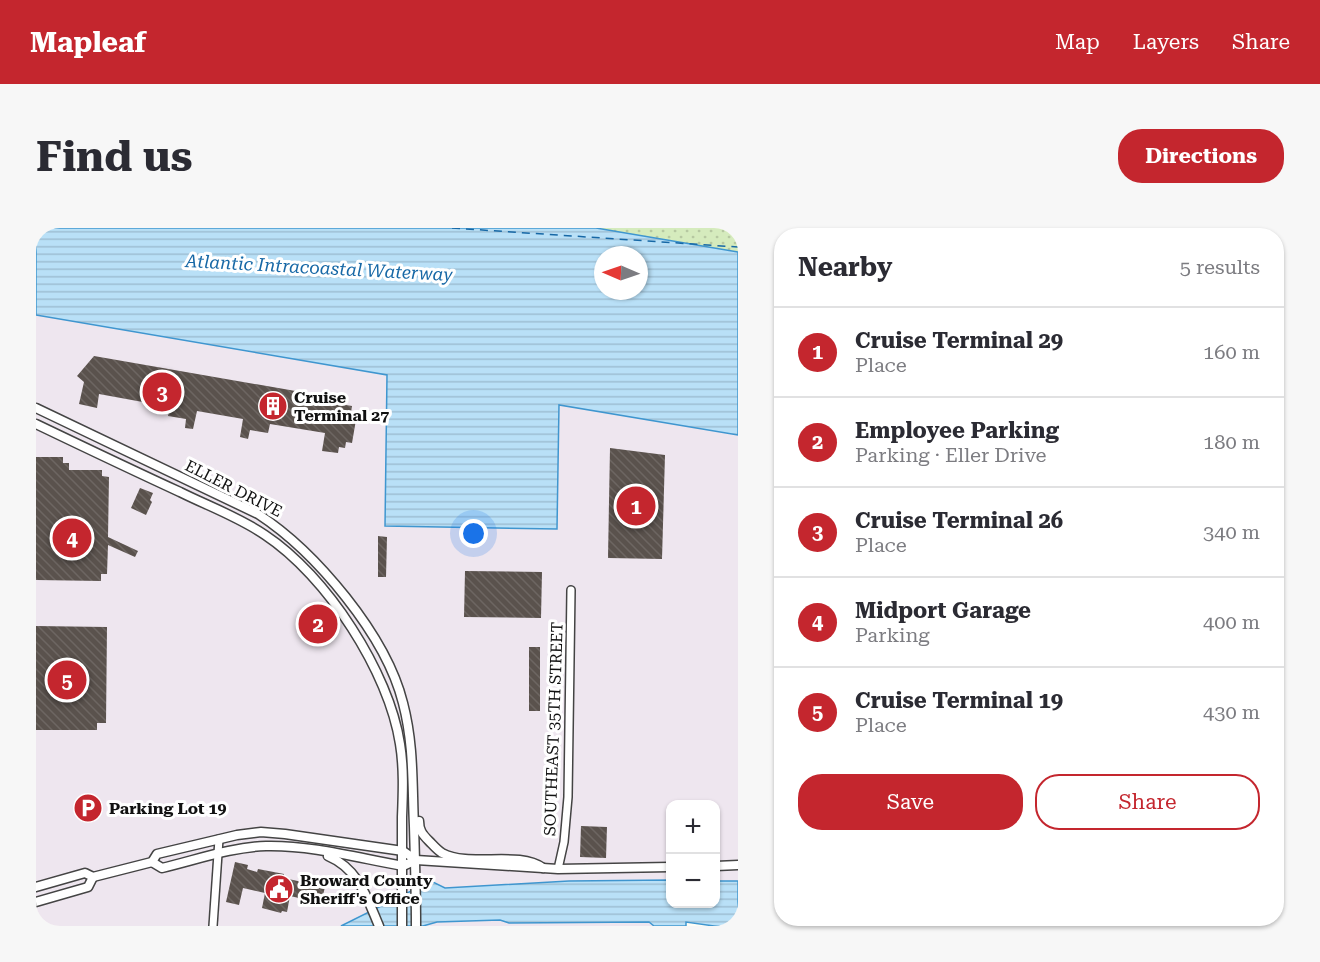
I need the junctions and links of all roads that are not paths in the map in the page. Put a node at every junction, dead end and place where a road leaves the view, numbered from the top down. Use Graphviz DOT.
graph roads {
  1 [pos="36,408"];
  2 [pos="36,424"];
  3 [pos="571,590"];
  4 [pos="414,783"];
  5 [pos="219,839"];
  6 [pos="312,850"];
  7 [pos="403,851"];
  8 [pos="218,855"];
  9 [pos="416,860"];
  10 [pos="152,862"];
  11 [pos="403,866"];
  12 [pos="720,866"];
  13 [pos="738,866"];
  14 [pos="666,867"];
  15 [pos="544,868"];
  16 [pos="558,868"];
  17 [pos="93,877"];
  18 [pos="36,887"];
  19 [pos="36,902"];
  20 [pos="213,926"];
  21 [pos="379,926"];
  22 [pos="402,926"];
  23 [pos="416,926"];
  1 -- 4 [label="street, ELLER DRIVE"];
  2 -- 7 [label="street, ELLER DRIVE"];
  3 -- 16 [label="street, SOUTHEAST 35TH STREET"];
  4 -- 9 [label="street, ELLER DRIVE"];
  4 -- 15 [label="street"];
  5 -- 7 [label="street"];
  5 -- 8 [label="street"];
  5 -- 10 [label="street"];
  6 -- 8 [label="street"];
  6 -- 11 [label="street"];
  6 -- 21 [label="street"];
  7 -- 9 [label="street"];
  7 -- 11 [label="street, ELLER DRIVE"];
  8 -- 10 [label="street"];
  8 -- 20 [label="street"];
  9 -- 11 [label="street"];
  9 -- 15 [label="street"];
  9 -- 23 [label="street, ELLER DRIVE"];
  10 -- 17 [label="street"];
  11 -- 22 [label="street, ELLER DRIVE"];
  12 -- 13 [label="street"];
  14 -- 16 [label="street"];
  15 -- 16 [label="street"];
  17 -- 18 [label="street"];
  17 -- 19 [label="street"];
}
